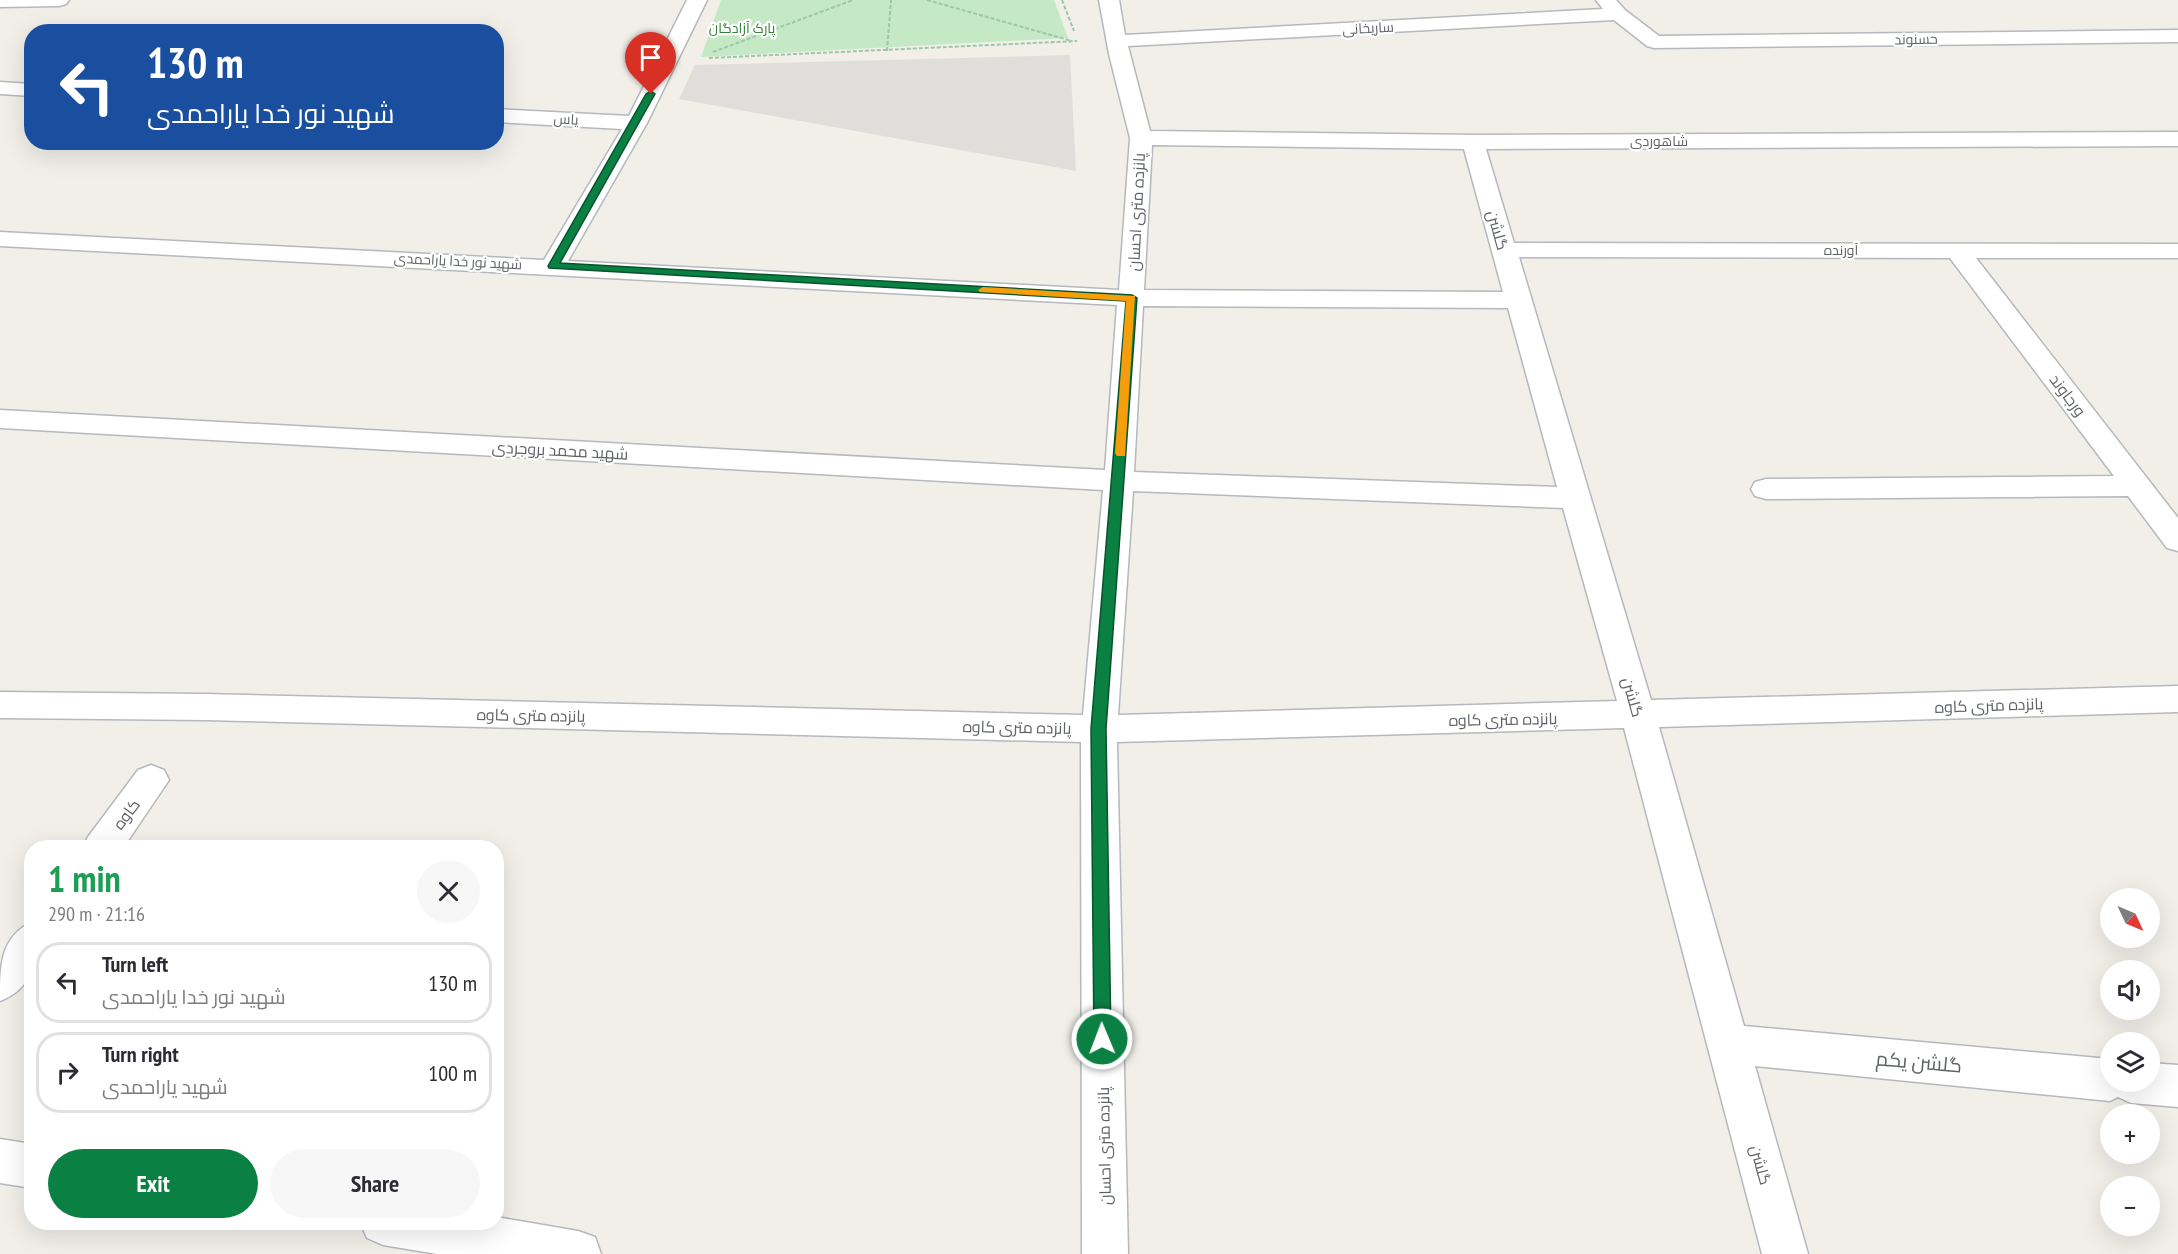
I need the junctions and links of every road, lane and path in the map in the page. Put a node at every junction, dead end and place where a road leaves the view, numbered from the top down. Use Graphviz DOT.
graph roads {
  1 [pos="59,0"];
  2 [pos="697,0"];
  3 [pos="853,0"];
  4 [pos="891,0"];
  5 [pos="927,0"];
  6 [pos="1062,0"];
  7 [pos="1109,0"];
  8 [pos="0,1"];
  9 [pos="1612,7"];
  10 [pos="2178,36"];
  11 [pos="1118,41"];
  12 [pos="1078,43"];
  13 [pos="887,51"];
  14 [pos="694,59"];
  15 [pos="662,71"];
  16 [pos="0,88"];
  17 [pos="24,90"];
  18 [pos="504,115"];
  19 [pos="636,123"];
  20 [pos="1140,138"];
  21 [pos="2178,139"];
  22 [pos="1477,141"];
  23 [pos="0,239"];
  24 [pos="1504,250"];
  25 [pos="1957,250"];
  26 [pos="2178,251"];
  27 [pos="553,266"];
  28 [pos="1132,298"];
  29 [pos="1518,300"];
  30 [pos="0,419"];
  31 [pos="1119,481"];
  32 [pos="2137,486"];
  33 [pos="1766,489"];
  34 [pos="1575,498"];
  35 [pos="2178,540"];
  36 [pos="2178,699"];
  37 [pos="0,705"];
  38 [pos="1638,716"];
  39 [pos="1099,729"];
  40 [pos="151,780"];
  41 [pos="106,840"];
  42 [pos="24,950"];
  43 [pos="0,982"];
  44 [pos="1728,1044"];
  45 [pos="2100,1079"];
  46 [pos="2160,1084"];
  47 [pos="2178,1086"];
  48 [pos="0,1161"];
  49 [pos="24,1165"];
  50 [pos="432,1230"];
  51 [pos="578,1254"];
  52 [pos="1105,1254"];
  53 [pos="1785,1254"];
  1 -- 8 [label="street"];
  2 -- 15 [label="street"];
  3 -- 14 [label="path"];
  4 -- 13 [label="path"];
  5 -- 12 [label="path"];
  6 -- 12 [label="path"];
  7 -- 11 [label="street, پانزده متری احسان"];
  9 -- 10 [label="street, حسنوند"];
  9 -- 11 [label="street, ساریخانی"];
  11 -- 20 [label="street, پانزده متری احسان"];
  12 -- 13 [label="path"];
  13 -- 14 [label="path"];
  14 -- 15 [label="path"];
  15 -- 19 [label="street"];
  16 -- 17 [label="street"];
  18 -- 19 [label="street, یاس"];
  19 -- 27 [label="street"];
  20 -- 22 [label="street, شاهوردی"];
  20 -- 28 [label="street, پانزده متری احسان"];
  21 -- 22 [label="street, شاهوردی"];
  22 -- 24 [label="street, گلشن"];
  23 -- 27 [label="street, شهید نور خدا یاراحمدی"];
  24 -- 25 [label="street, آورنده"];
  24 -- 29 [label="street, گلشن"];
  25 -- 26 [label="street, آورنده"];
  25 -- 32 [label="street, ورجاوند"];
  27 -- 28 [label="street, شهید نور خدا یاراحمدی"];
  28 -- 29 [label="street, شهید نور خدا یاراحمدی"];
  28 -- 31 [label="street, پانزده متری احسان"];
  29 -- 34 [label="street, گلشن"];
  30 -- 31 [label="street, شهید محمد بروجردی"];
  31 -- 34 [label="street, شهید محمد بروجردی"];
  31 -- 39 [label="street, پانزده متری احسان"];
  32 -- 33 [label="street"];
  32 -- 35 [label="street, ورجاوند"];
  34 -- 38 [label="street, گلشن"];
  36 -- 38 [label="street, پانزده متری کاوه"];
  37 -- 39 [label="street, پانزده متری کاوه"];
  38 -- 39 [label="street, پانزده متری کاوه"];
  38 -- 44 [label="street, گلشن"];
  39 -- 52 [label="street, پانزده متری احسان"];
  40 -- 41 [label="street, کاوه"];
  42 -- 43 [label="street"];
  44 -- 45 [label="street, گلشن یکم"];
  44 -- 53 [label="street, گلشن"];
  46 -- 47 [label="street"];
  48 -- 49 [label="street"];
  50 -- 51 [label="street"];
}
